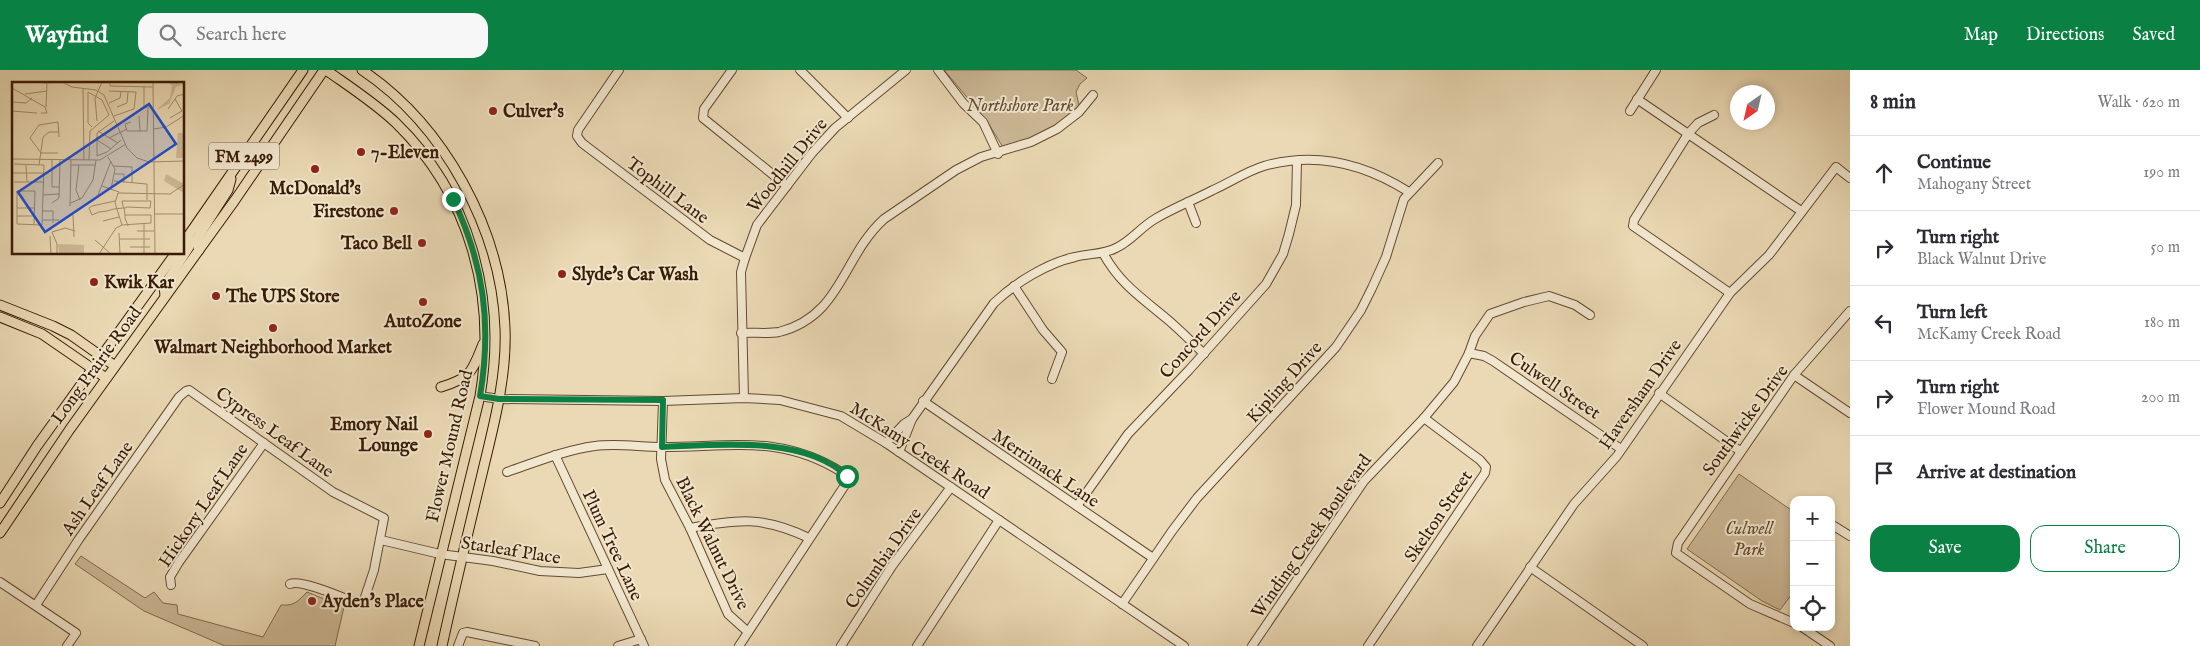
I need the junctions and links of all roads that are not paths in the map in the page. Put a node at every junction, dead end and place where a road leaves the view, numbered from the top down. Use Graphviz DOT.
graph roads {
  1 [pos="303,70"];
  2 [pos="325,70"];
  3 [pos="362,70"];
  4 [pos="619,70"];
  5 [pos="732,70"];
  6 [pos="800,70"];
  7 [pos="906,70"];
  8 [pos="938,70"];
  9 [pos="1656,70"];
  10 [pos="1093,95"];
  11 [pos="1637,99"];
  12 [pos="1630,111"];
  13 [pos="1714,115"];
  14 [pos="848,118"];
  15 [pos="1688,134"];
  16 [pos="998,154"];
  17 [pos="1297,161"];
  18 [pos="1438,163"];
  19 [pos="233,172"];
  20 [pos="1850,178"];
  21 [pos="787,186"];
  22 [pos="1409,192"];
  23 [pos="1188,202"];
  24 [pos="1801,211"];
  25 [pos="1196,223"];
  26 [pos="186,238"];
  27 [pos="489,244"];
  28 [pos="198,250"];
  29 [pos="474,250"];
  30 [pos="1103,253"];
  31 [pos="185,254"];
  32 [pos="174,255"];
  33 [pos="184,255"];
  34 [pos="744,258"];
  35 [pos="1014,286"];
  36 [pos="1730,293"];
  37 [pos="165,296"];
  38 [pos="0,305"];
  39 [pos="1850,311"];
  40 [pos="1590,315"];
  41 [pos="0,317"];
  42 [pos="741,333"];
  43 [pos="486,337"];
  44 [pos="1469,353"];
  45 [pos="1204,354"];
  46 [pos="101,357"];
  47 [pos="115,366"];
  48 [pos="93,369"];
  49 [pos="1794,375"];
  50 [pos="106,378"];
  51 [pos="1052,379"];
  52 [pos="441,387"];
  53 [pos="186,391"];
  54 [pos="1659,393"];
  55 [pos="480,396"];
  56 [pos="744,398"];
  57 [pos="499,399"];
  58 [pos="663,400"];
  59 [pos="924,401"];
  60 [pos="1850,413"];
  61 [pos="1424,418"];
  62 [pos="912,419"];
  63 [pos="264,443"];
  64 [pos="886,444"];
  65 [pos="662,447"];
  66 [pos="1621,449"];
  67 [pos="899,452"];
  68 [pos="1740,452"];
  69 [pos="555,455"];
  70 [pos="507,472"];
  71 [pos="951,487"];
  72 [pos="0,503"];
  73 [pos="1077,506"];
  74 [pos="999,520"];
  75 [pos="1835,527"];
  76 [pos="690,528"];
  77 [pos="0,533"];
  78 [pos="1850,536"];
  79 [pos="809,538"];
  80 [pos="381,540"];
  81 [pos="440,554"];
  82 [pos="462,558"];
  83 [pos="1153,558"];
  84 [pos="1530,567"];
  85 [pos="608,569"];
  86 [pos="0,582"];
  87 [pos="290,584"];
  88 [pos="170,585"];
  89 [pos="36,604"];
  90 [pos="1122,604"];
  91 [pos="1790,621"];
  92 [pos="1808,631"];
  93 [pos="748,632"];
  94 [pos="643,643"];
  95 [pos="68,646"];
  96 [pos="419,646"];
  97 [pos="442,646"];
  98 [pos="458,646"];
  99 [pos="535,646"];
  100 [pos="618,646"];
  101 [pos="738,646"];
  102 [pos="841,646"];
  103 [pos="917,646"];
  104 [pos="1184,646"];
  105 [pos="1252,646"];
  106 [pos="1368,646"];
  107 [pos="1477,646"];
  108 [pos="1643,646"];
  109 [pos="1830,646"];
  1 -- 19 [label="main road, FM 2499"];
  2 -- 28 [label="main road, Long Prairie Road / FM 2499"];
  2 -- 29 [label="main road, Flower Mound Road"];
  3 -- 27 [label="main road, Flower Mound Road"];
  4 -- 34 [label="street, Tophill Lane"];
  5 -- 21 [label="street"];
  6 -- 14 [label="street"];
  7 -- 14 [label="street, Woodhill Drive"];
  8 -- 16 [label="street"];
  9 -- 11 [label="street"];
  10 -- 16 [label="street"];
  11 -- 12 [label="street"];
  11 -- 15 [label="street"];
  13 -- 15 [label="street"];
  14 -- 21 [label="street, Woodhill Drive"];
  15 -- 24 [label="street"];
  15 -- 36 [label="street"];
  16 -- 42 [label="street"];
  17 -- 22 [label="street"];
  17 -- 23 [label="street"];
  17 -- 45 [label="street, Concord Drive"];
  18 -- 22 [label="street, Kipling Drive"];
  19 -- 26 [label="main road, FM 2499"];
  19 -- 28 [label="main road"];
  20 -- 24 [label="street, Haversham Drive"];
  21 -- 34 [label="street, Woodhill Drive"];
  22 -- 83 [label="street, Kipling Drive"];
  23 -- 25 [label="street"];
  23 -- 30 [label="street"];
  24 -- 36 [label="street, Haversham Drive"];
  26 -- 31 [label="main road"];
  27 -- 29 [label="main road"];
  27 -- 57 [label="main road, Flower Mound Road"];
  28 -- 37 [label="main road, Long Prairie Road / FM 2499"];
  29 -- 43 [label="main road, Flower Mound Road"];
  30 -- 35 [label="street"];
  30 -- 45 [label="street"];
  32 -- 46 [label="main road, Long Prairie Road"];
  33 -- 37 [label="main road"];
  34 -- 42 [label="street, Woodhill Drive"];
  35 -- 51 [label="street"];
  35 -- 59 [label="street"];
  36 -- 54 [label="street, Haversham Drive"];
  37 -- 47 [label="main road, Long Prairie Road / FM 2499"];
  38 -- 46 [label="main road"];
  39 -- 49 [label="street, Southwicke Drive"];
  40 -- 44 [label="street, Winding Creek Boulevard"];
  41 -- 48 [label="main road"];
  42 -- 56 [label="street, Woodhill Drive"];
  43 -- 52 [label="main road"];
  43 -- 55 [label="main road, Flower Mound Road"];
  44 -- 61 [label="street, Winding Creek Boulevard"];
  44 -- 66 [label="street, Culwell Street"];
  45 -- 73 [label="street, Concord Drive"];
  46 -- 47 [label="main road"];
  46 -- 48 [label="main road, Long Prairie Road"];
  47 -- 50 [label="main road, Long Prairie Road / FM 2499"];
  48 -- 50 [label="main road"];
  48 -- 72 [label="main road, Long Prairie Road"];
  49 -- 60 [label="street"];
  49 -- 68 [label="street, Southwicke Drive"];
  50 -- 77 [label="main road, Long Prairie Road / FM 2499"];
  53 -- 63 [label="street, Cypress Leaf Lane"];
  53 -- 89 [label="street, Ash Leaf Lane"];
  54 -- 66 [label="street, Haversham Drive"];
  54 -- 68 [label="street"];
  55 -- 57 [label="street, McKamy Creek Road"];
  55 -- 81 [label="main road, Flower Mound Road"];
  56 -- 58 [label="street, McKamy Creek Road"];
  56 -- 64 [label="street, McKamy Creek Road"];
  57 -- 58 [label="street, McKamy Creek Road"];
  57 -- 82 [label="main road, Flower Mound Road"];
  58 -- 65 [label="street, Black Walnut Drive"];
  59 -- 62 [label="street"];
  59 -- 73 [label="street, Merrimack Lane"];
  61 -- 105 [label="street, Winding Creek Boulevard"];
  61 -- 106 [label="street, Skelton Street"];
  62 -- 64 [label="street"];
  62 -- 67 [label="street"];
  63 -- 80 [label="street, Cypress Leaf Lane"];
  63 -- 88 [label="street, Hickory Leaf Lane"];
  64 -- 67 [label="street, McKamy Creek Road"];
  65 -- 69 [label="street"];
  65 -- 76 [label="street, Black Walnut Drive"];
  65 -- 79 [label="street"];
  66 -- 84 [label="street, Haversham Drive"];
  67 -- 71 [label="street, McKamy Creek Road"];
  68 -- 91 [label="street, Southwicke Drive"];
  69 -- 70 [label="street"];
  69 -- 85 [label="street, Plum Tree Lane"];
  71 -- 74 [label="street, McKamy Creek Road"];
  71 -- 102 [label="street, Columbia Drive"];
  73 -- 83 [label="street, Merrimack Lane"];
  74 -- 90 [label="street, McKamy Creek Road"];
  74 -- 103 [label="street"];
  75 -- 78 [label="street"];
  76 -- 79 [label="street"];
  76 -- 93 [label="street, Black Walnut Drive"];
  79 -- 93 [label="street"];
  80 -- 81 [label="street, Starleaf Place"];
  80 -- 87 [label="street"];
  81 -- 82 [label="street, Starleaf Place"];
  81 -- 96 [label="main road, Flower Mound Road"];
  82 -- 85 [label="street, Starleaf Place"];
  82 -- 97 [label="main road, Flower Mound Road"];
  83 -- 90 [label="street, Kipling Drive"];
  84 -- 107 [label="street, Haversham Drive"];
  84 -- 108 [label="street"];
  85 -- 94 [label="street, Plum Tree Lane"];
  86 -- 89 [label="street"];
  89 -- 95 [label="street"];
  90 -- 104 [label="street, McKamy Creek Road"];
  92 -- 109 [label="street"];
  93 -- 101 [label="street"];
  94 -- 100 [label="street"];
  98 -- 99 [label="street"];
}
